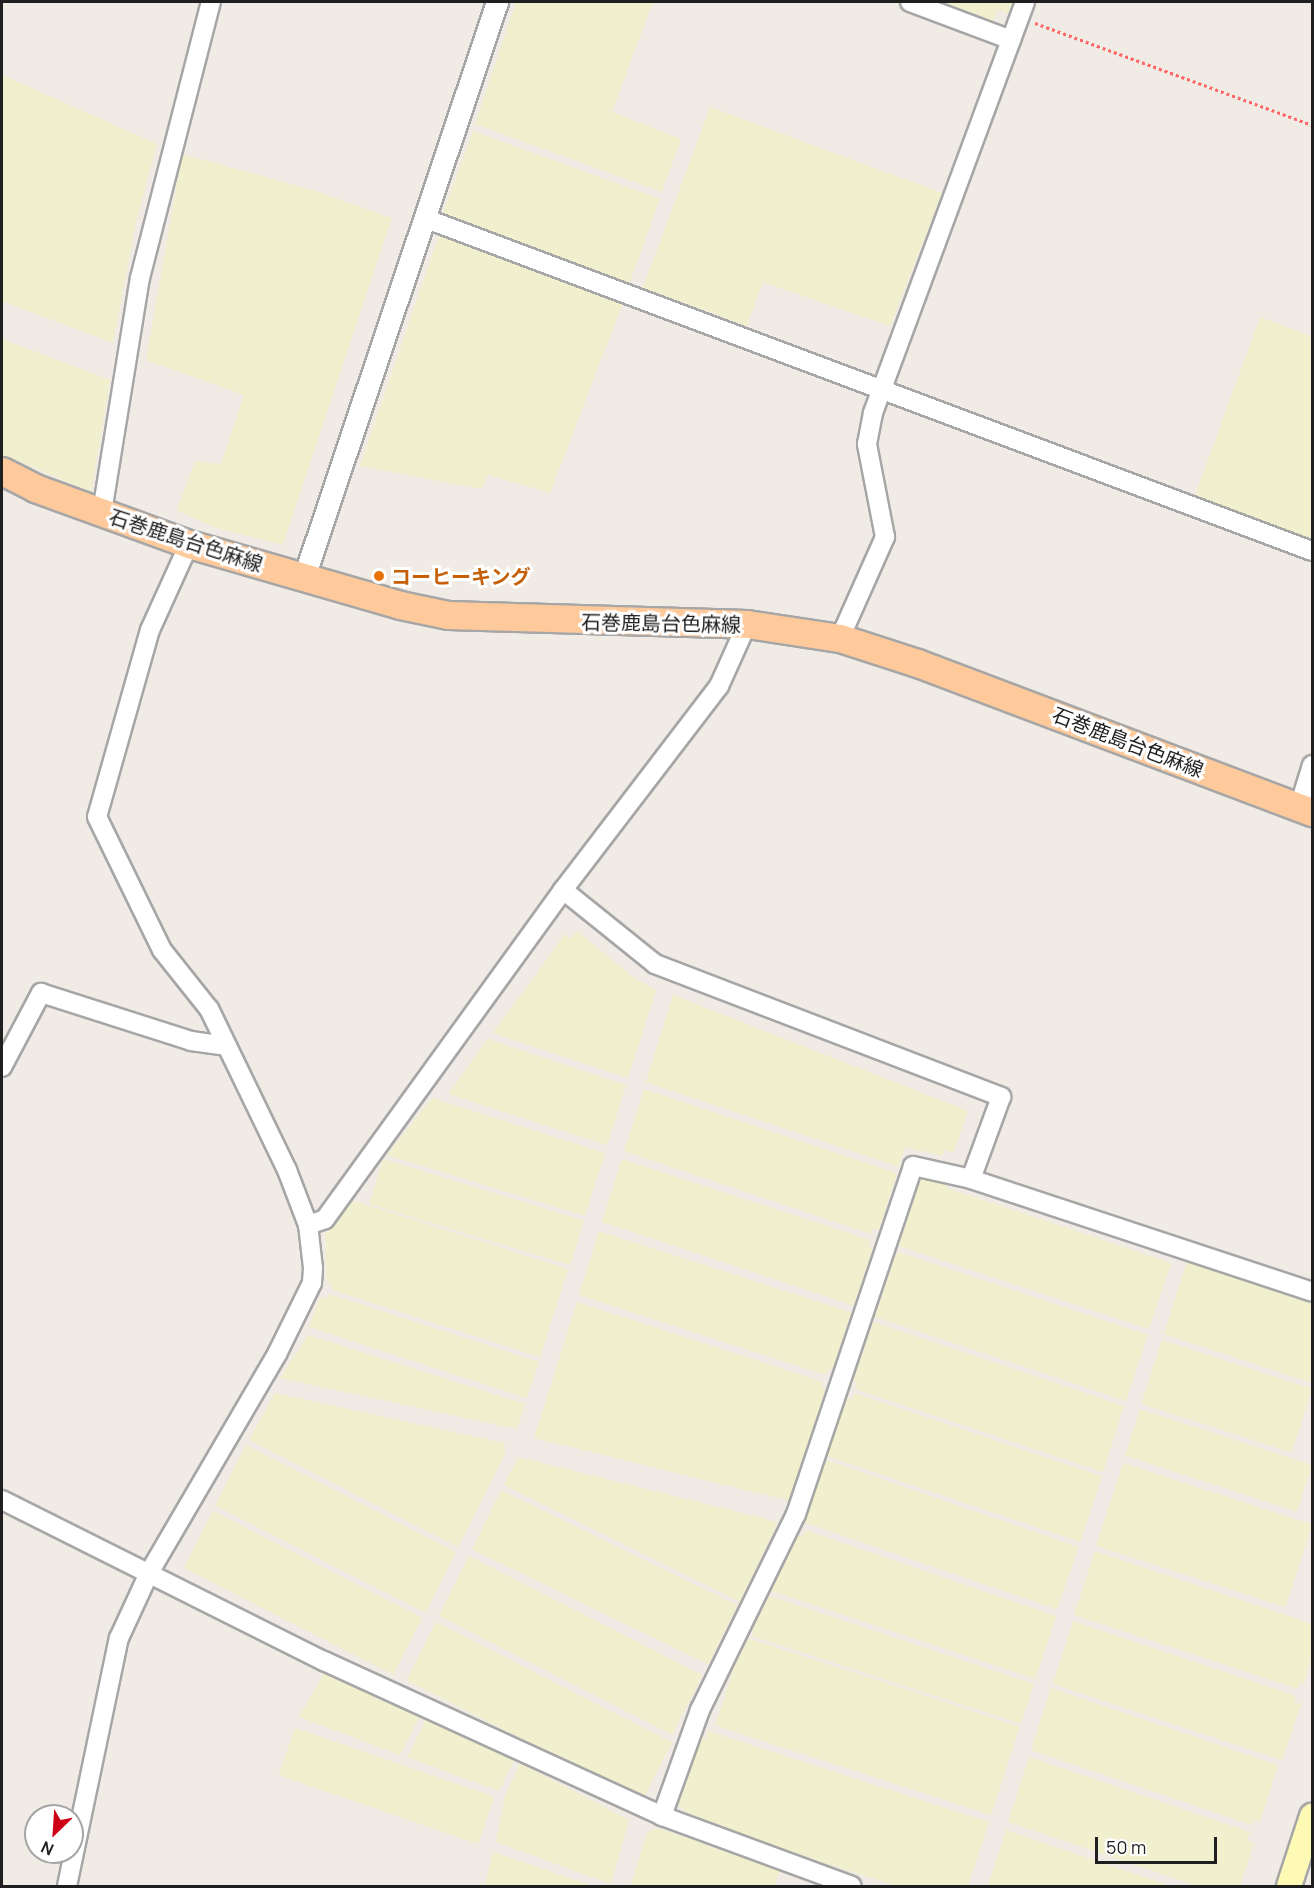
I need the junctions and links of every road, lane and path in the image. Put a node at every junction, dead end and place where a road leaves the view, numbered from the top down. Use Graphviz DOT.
graph roads {
  1 [pos="211,2"];
  2 [pos="497,2"];
  3 [pos="910,2"];
  4 [pos="1022,9"];
  5 [pos="1011,40"];
  6 [pos="1312,125"];
  7 [pos="424,218"];
  8 [pos="881,388"];
  9 [pos="2,471"];
  10 [pos="102,512"];
  11 [pos="189,544"];
  12 [pos="1312,551"];
  13 [pos="304,577"];
  14 [pos="747,624"];
  15 [pos="840,638"];
  16 [pos="1312,765"];
  17 [pos="1306,809"];
  18 [pos="563,890"];
  19 [pos="226,1046"];
  20 [pos="2,1067"];
  21 [pos="971,1179"];
  22 [pos="308,1225"];
  23 [pos="1312,1292"];
  24 [pos="2,1500"];
  25 [pos="149,1573"];
  26 [pos="662,1816"];
  27 [pos="1312,1816"];
  28 [pos="67,1887"];
  29 [pos="852,1887"];
  30 [pos="1289,1887"];
  1 -- 10 [label="street"];
  2 -- 7 [label="street"];
  3 -- 5 [label="street"];
  4 -- 5 [label="street"];
  4 -- 6 [label="path"];
  5 -- 8 [label="street"];
  7 -- 8 [label="street"];
  7 -- 13 [label="street"];
  8 -- 12 [label="street"];
  8 -- 15 [label="street"];
  9 -- 10 [label="main road, 石巻鹿島台色麻線"];
  10 -- 11 [label="main road, 石巻鹿島台色麻線"];
  11 -- 13 [label="main road, 石巻鹿島台色麻線"];
  11 -- 19 [label="street"];
  13 -- 14 [label="main road, 石巻鹿島台色麻線"];
  14 -- 15 [label="main road, 石巻鹿島台色麻線"];
  14 -- 18 [label="street"];
  15 -- 17 [label="main road, 石巻鹿島台色麻線"];
  16 -- 17 [label="street"];
  18 -- 21 [label="street"];
  18 -- 22 [label="street"];
  19 -- 20 [label="street"];
  19 -- 22 [label="street"];
  21 -- 23 [label="street"];
  21 -- 26 [label="street"];
  22 -- 25 [label="street"];
  24 -- 25 [label="street"];
  25 -- 26 [label="street"];
  25 -- 28 [label="street"];
  26 -- 29 [label="street"];
  27 -- 30 [label="main road"];
}
